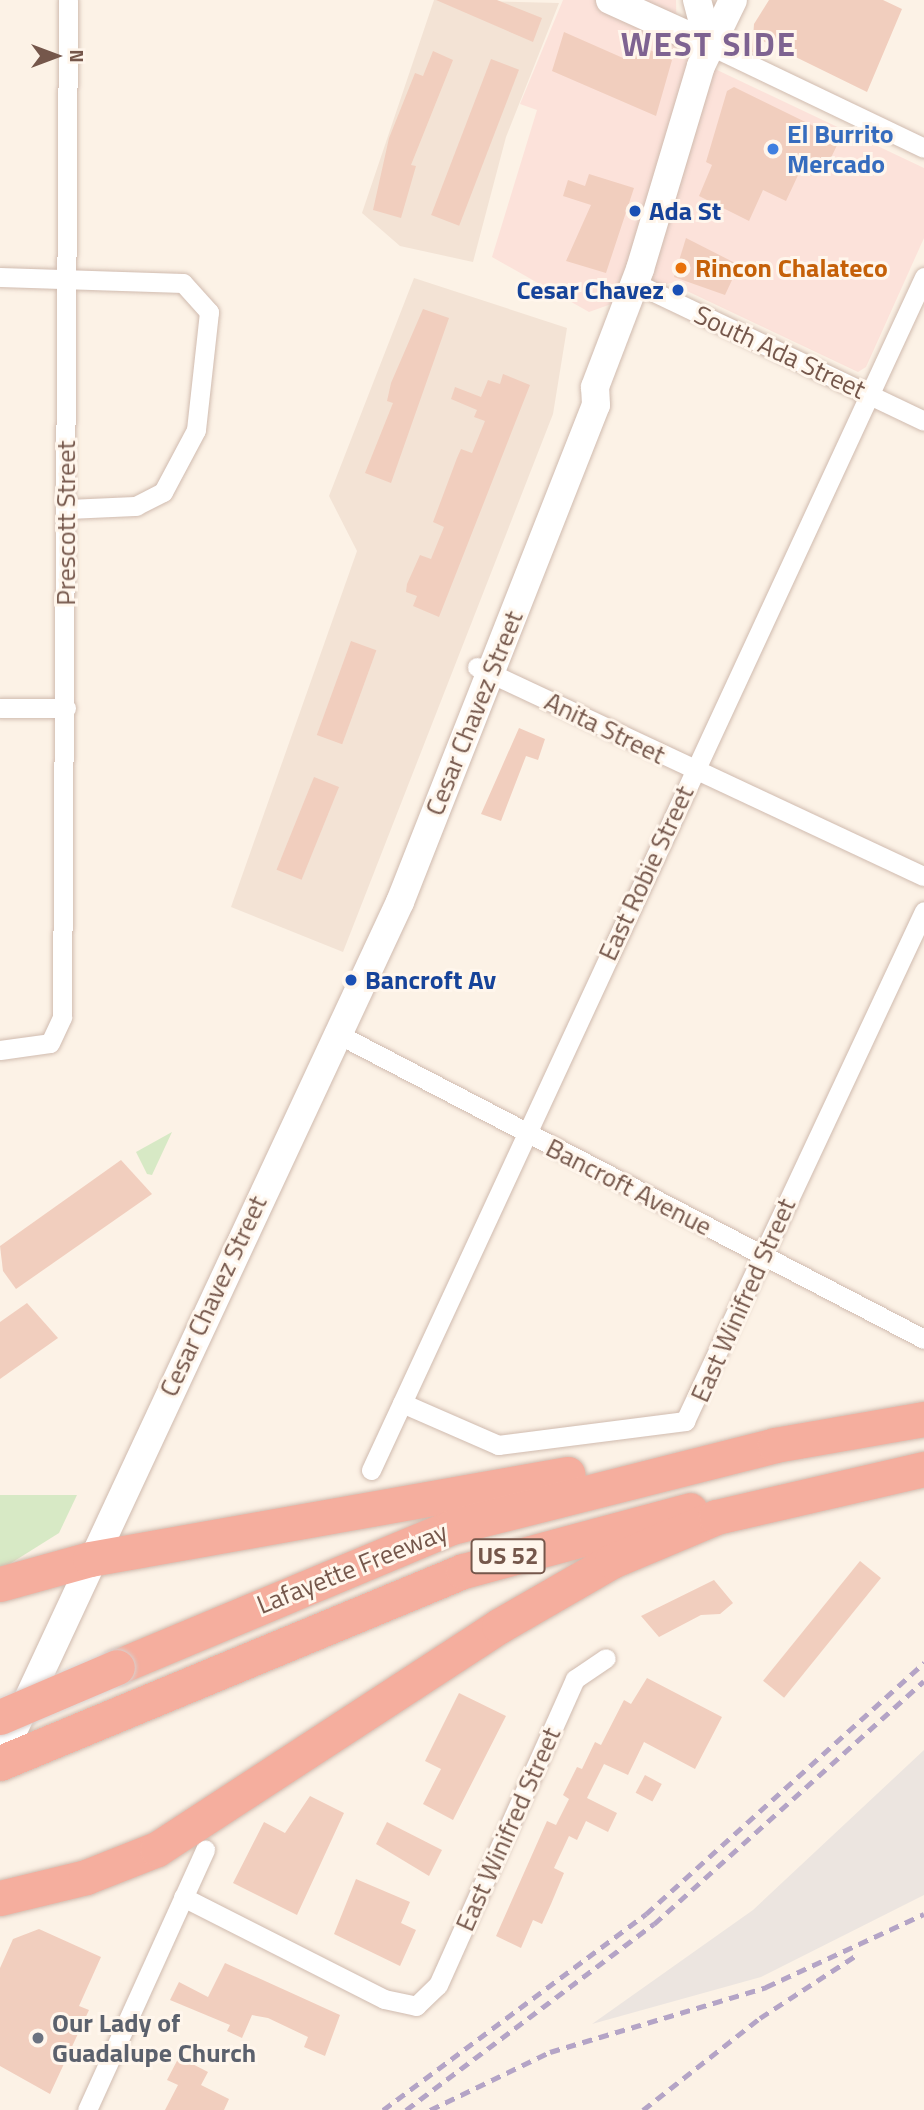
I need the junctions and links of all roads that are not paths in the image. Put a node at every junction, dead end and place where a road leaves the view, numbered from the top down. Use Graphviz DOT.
graph roads {
  1 [pos="68,0"];
  2 [pos="610,0"];
  3 [pos="697,0"];
  4 [pos="733,0"];
  5 [pos="709,45"];
  6 [pos="924,148"];
  7 [pos="0,277"];
  8 [pos="924,277"];
  9 [pos="68,280"];
  10 [pos="635,284"];
  11 [pos="870,395"];
  12 [pos="924,421"];
  13 [pos="66,509"];
  14 [pos="484,670"];
  15 [pos="0,708"];
  16 [pos="66,708"];
  17 [pos="693,772"];
  18 [pos="924,876"];
  19 [pos="924,911"];
  20 [pos="334,1032"];
  21 [pos="0,1050"];
  22 [pos="524,1133"];
  23 [pos="761,1255"];
  24 [pos="924,1339"];
  25 [pos="402,1403"];
  26 [pos="924,1419"];
  27 [pos="775,1445"];
  28 [pos="924,1467"];
  29 [pos="371,1470"];
  30 [pos="90,1559"];
  31 [pos="0,1584"];
  32 [pos="606,1658"];
  33 [pos="0,1717"];
  34 [pos="0,1761"];
  35 [pos="205,1850"];
  36 [pos="183,1897"];
  37 [pos="0,1898"];
  38 [pos="87,2110"];
  1 -- 9 [label="street, Prescott Street"];
  2 -- 5 [label="main road"];
  3 -- 5 [label="main road"];
  4 -- 5 [label="main road, Cesar Chavez Street"];
  5 -- 6 [label="street"];
  5 -- 10 [label="main road, Cesar Chavez Street"];
  7 -- 9 [label="street"];
  8 -- 11 [label="street, East Robie Street"];
  9 -- 13 [label="street, Prescott Street"];
  9 -- 13 [label="street"];
  10 -- 11 [label="street, South Ada Street"];
  10 -- 14 [label="main road, Cesar Chavez Street"];
  11 -- 12 [label="street, South Ada Street"];
  11 -- 17 [label="street, East Robie Street"];
  13 -- 16 [label="street, Prescott Street"];
  14 -- 17 [label="street, Anita Street"];
  14 -- 20 [label="main road, Cesar Chavez Street"];
  15 -- 16 [label="street"];
  16 -- 21 [label="street, Prescott Street"];
  17 -- 18 [label="street, Anita Street"];
  17 -- 22 [label="street, East Robie Street"];
  19 -- 23 [label="street, East Winifred Street"];
  20 -- 22 [label="street, Bancroft Avenue"];
  20 -- 30 [label="main road, Cesar Chavez Street"];
  22 -- 23 [label="street, Bancroft Avenue"];
  22 -- 25 [label="street, East Robie Street"];
  23 -- 24 [label="street, Bancroft Avenue"];
  23 -- 25 [label="street, East Winifred Street"];
  25 -- 29 [label="street, East Robie Street"];
  26 -- 27 [label="highway, Lafayette Freeway / US 52"];
  27 -- 30 [label="highway"];
  27 -- 33 [label="highway, Lafayette Freeway / US 52, bridge"];
  28 -- 34 [label="highway, Lafayette Freeway / US 52"];
  28 -- 37 [label="highway"];
  30 -- 31 [label="highway"];
  30 -- 34 [label="main road, Cesar Chavez Street"];
  32 -- 36 [label="street, East Winifred Street"];
  35 -- 36 [label="street"];
  36 -- 38 [label="street"];
}
